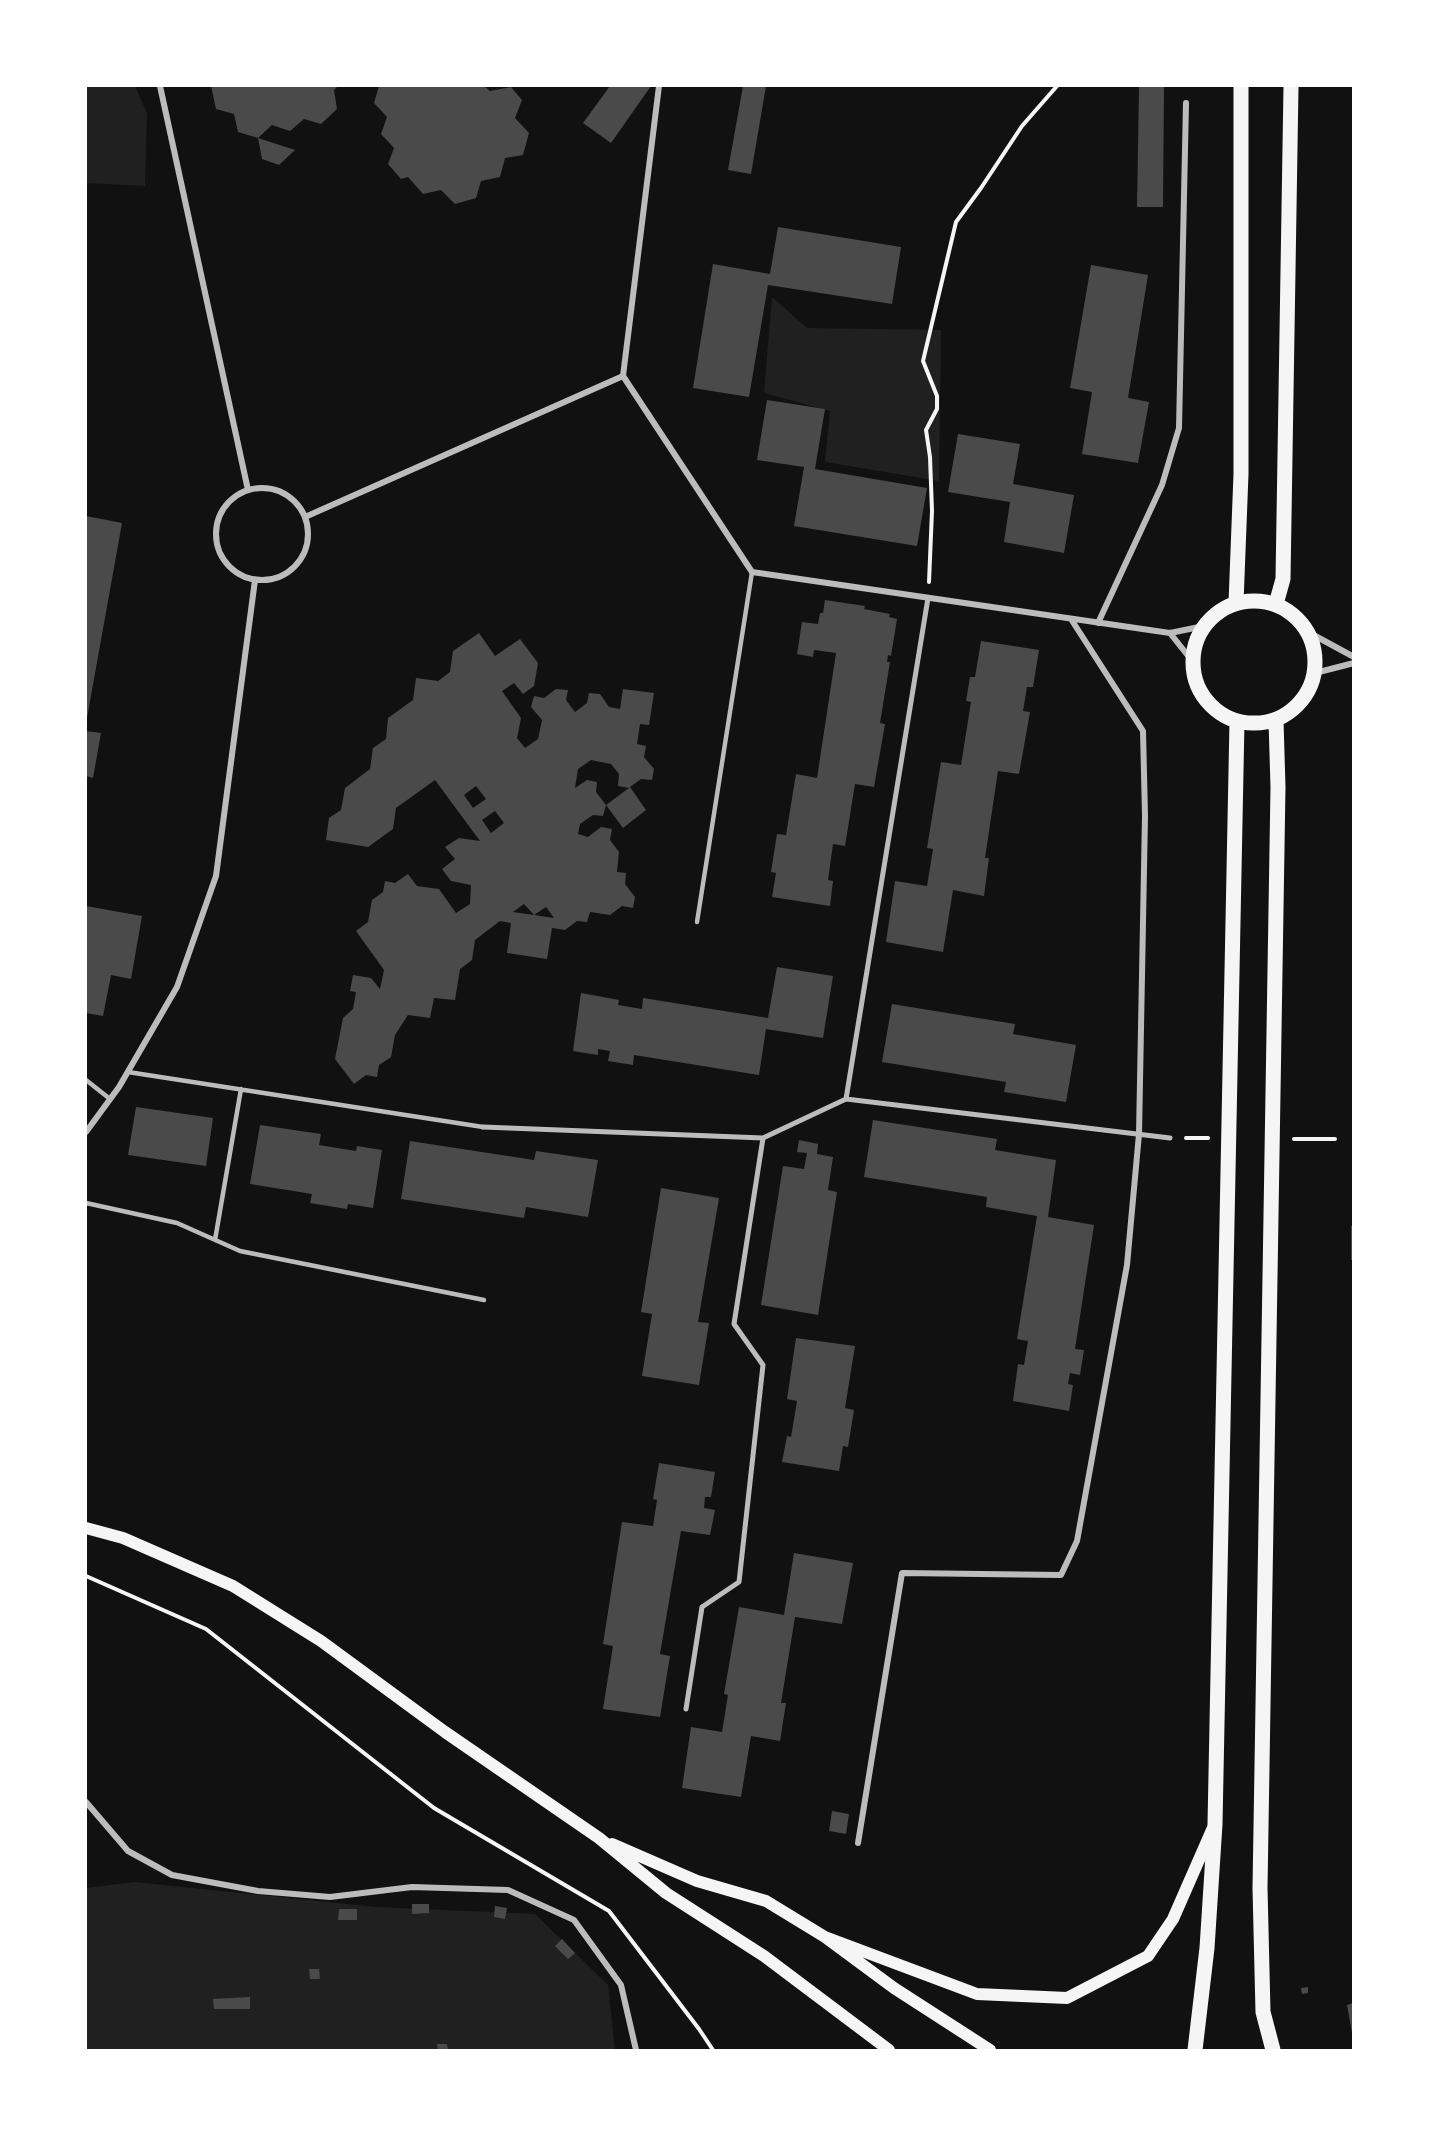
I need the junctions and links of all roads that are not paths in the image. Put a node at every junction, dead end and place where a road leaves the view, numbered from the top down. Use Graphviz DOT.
graph roads {
  1 [pos="160,86"];
  2 [pos="659,86"];
  3 [pos="1242,86"];
  4 [pos="1291,86"];
  5 [pos="1186,103"];
  6 [pos="623,376"];
  7 [pos="248,490"];
  8 [pos="304,517"];
  9 [pos="752,572"];
  10 [pos="255,580"];
  11 [pos="928,598"];
  12 [pos="1236,603"];
  13 [pos="1276,604"];
  14 [pos="1071,619"];
  15 [pos="1098,623"];
  16 [pos="1204,626"];
  17 [pos="1308,632"];
  18 [pos="1170,633"];
  19 [pos="1353,657"];
  20 [pos="1192,662"];
  21 [pos="1353,663"];
  22 [pos="1315,673"];
  23 [pos="1276,720"];
  24 [pos="1237,721"];
  25 [pos="697,922"];
  26 [pos="128,1072"];
  27 [pos="86,1080"];
  28 [pos="241,1089"];
  29 [pos="110,1098"];
  30 [pos="846,1100"];
  31 [pos="483,1127"];
  32 [pos="86,1132"];
  33 [pos="1139,1134"];
  34 [pos="763,1138"];
  35 [pos="1170,1138"];
  36 [pos="86,1203"];
  37 [pos="216,1240"];
  38 [pos="484,1300"];
  39 [pos="86,1528"];
  40 [pos="686,1709"];
  41 [pos="86,1802"];
  42 [pos="1215,1824"];
  43 [pos="599,1838"];
  44 [pos="858,1844"];
  45 [pos="825,1937"];
  46 [pos="636,2050"];
  47 [pos="889,2050"];
  48 [pos="990,2050"];
  49 [pos="1195,2050"];
  50 [pos="1273,2050"];
  1 -- 7 [label="street"];
  2 -- 6 [label="street"];
  3 -- 12 [label="main road"];
  4 -- 13 [label="main road"];
  5 -- 15 [label="street"];
  6 -- 8 [label="street"];
  6 -- 9 [label="street"];
  7 -- 8 [label="street"];
  7 -- 10 [label="street"];
  8 -- 10 [label="street"];
  9 -- 11 [label="street"];
  9 -- 25 [label="lane"];
  10 -- 26 [label="street"];
  11 -- 14 [label="street"];
  11 -- 30 [label="street"];
  12 -- 13 [label="main road"];
  12 -- 16 [label="main road"];
  13 -- 17 [label="main road"];
  14 -- 15 [label="street"];
  14 -- 33 [label="street"];
  15 -- 18 [label="street"];
  16 -- 18 [label="street"];
  16 -- 20 [label="main road"];
  17 -- 19 [label="street"];
  17 -- 22 [label="main road"];
  18 -- 20 [label="street"];
  20 -- 24 [label="main road"];
  21 -- 22 [label="street"];
  22 -- 23 [label="main road"];
  23 -- 24 [label="main road"];
  23 -- 50 [label="main road"];
  24 -- 42 [label="main road"];
  26 -- 28 [label="lane"];
  26 -- 29 [label="street"];
  27 -- 29 [label="lane"];
  28 -- 31 [label="lane"];
  28 -- 37 [label="lane"];
  29 -- 32 [label="street"];
  30 -- 33 [label="street"];
  30 -- 34 [label="street"];
  31 -- 34 [label="street"];
  33 -- 35 [label="street"];
  33 -- 44 [label="street"];
  34 -- 40 [label="street"];
  36 -- 37 [label="lane"];
  37 -- 38 [label="lane"];
  39 -- 43 [label="main road"];
  41 -- 46 [label="street"];
  42 -- 45 [label="main road"];
  42 -- 49 [label="main road"];
  43 -- 45 [label="main road"];
  43 -- 47 [label="main road"];
  45 -- 48 [label="main road"];
}
